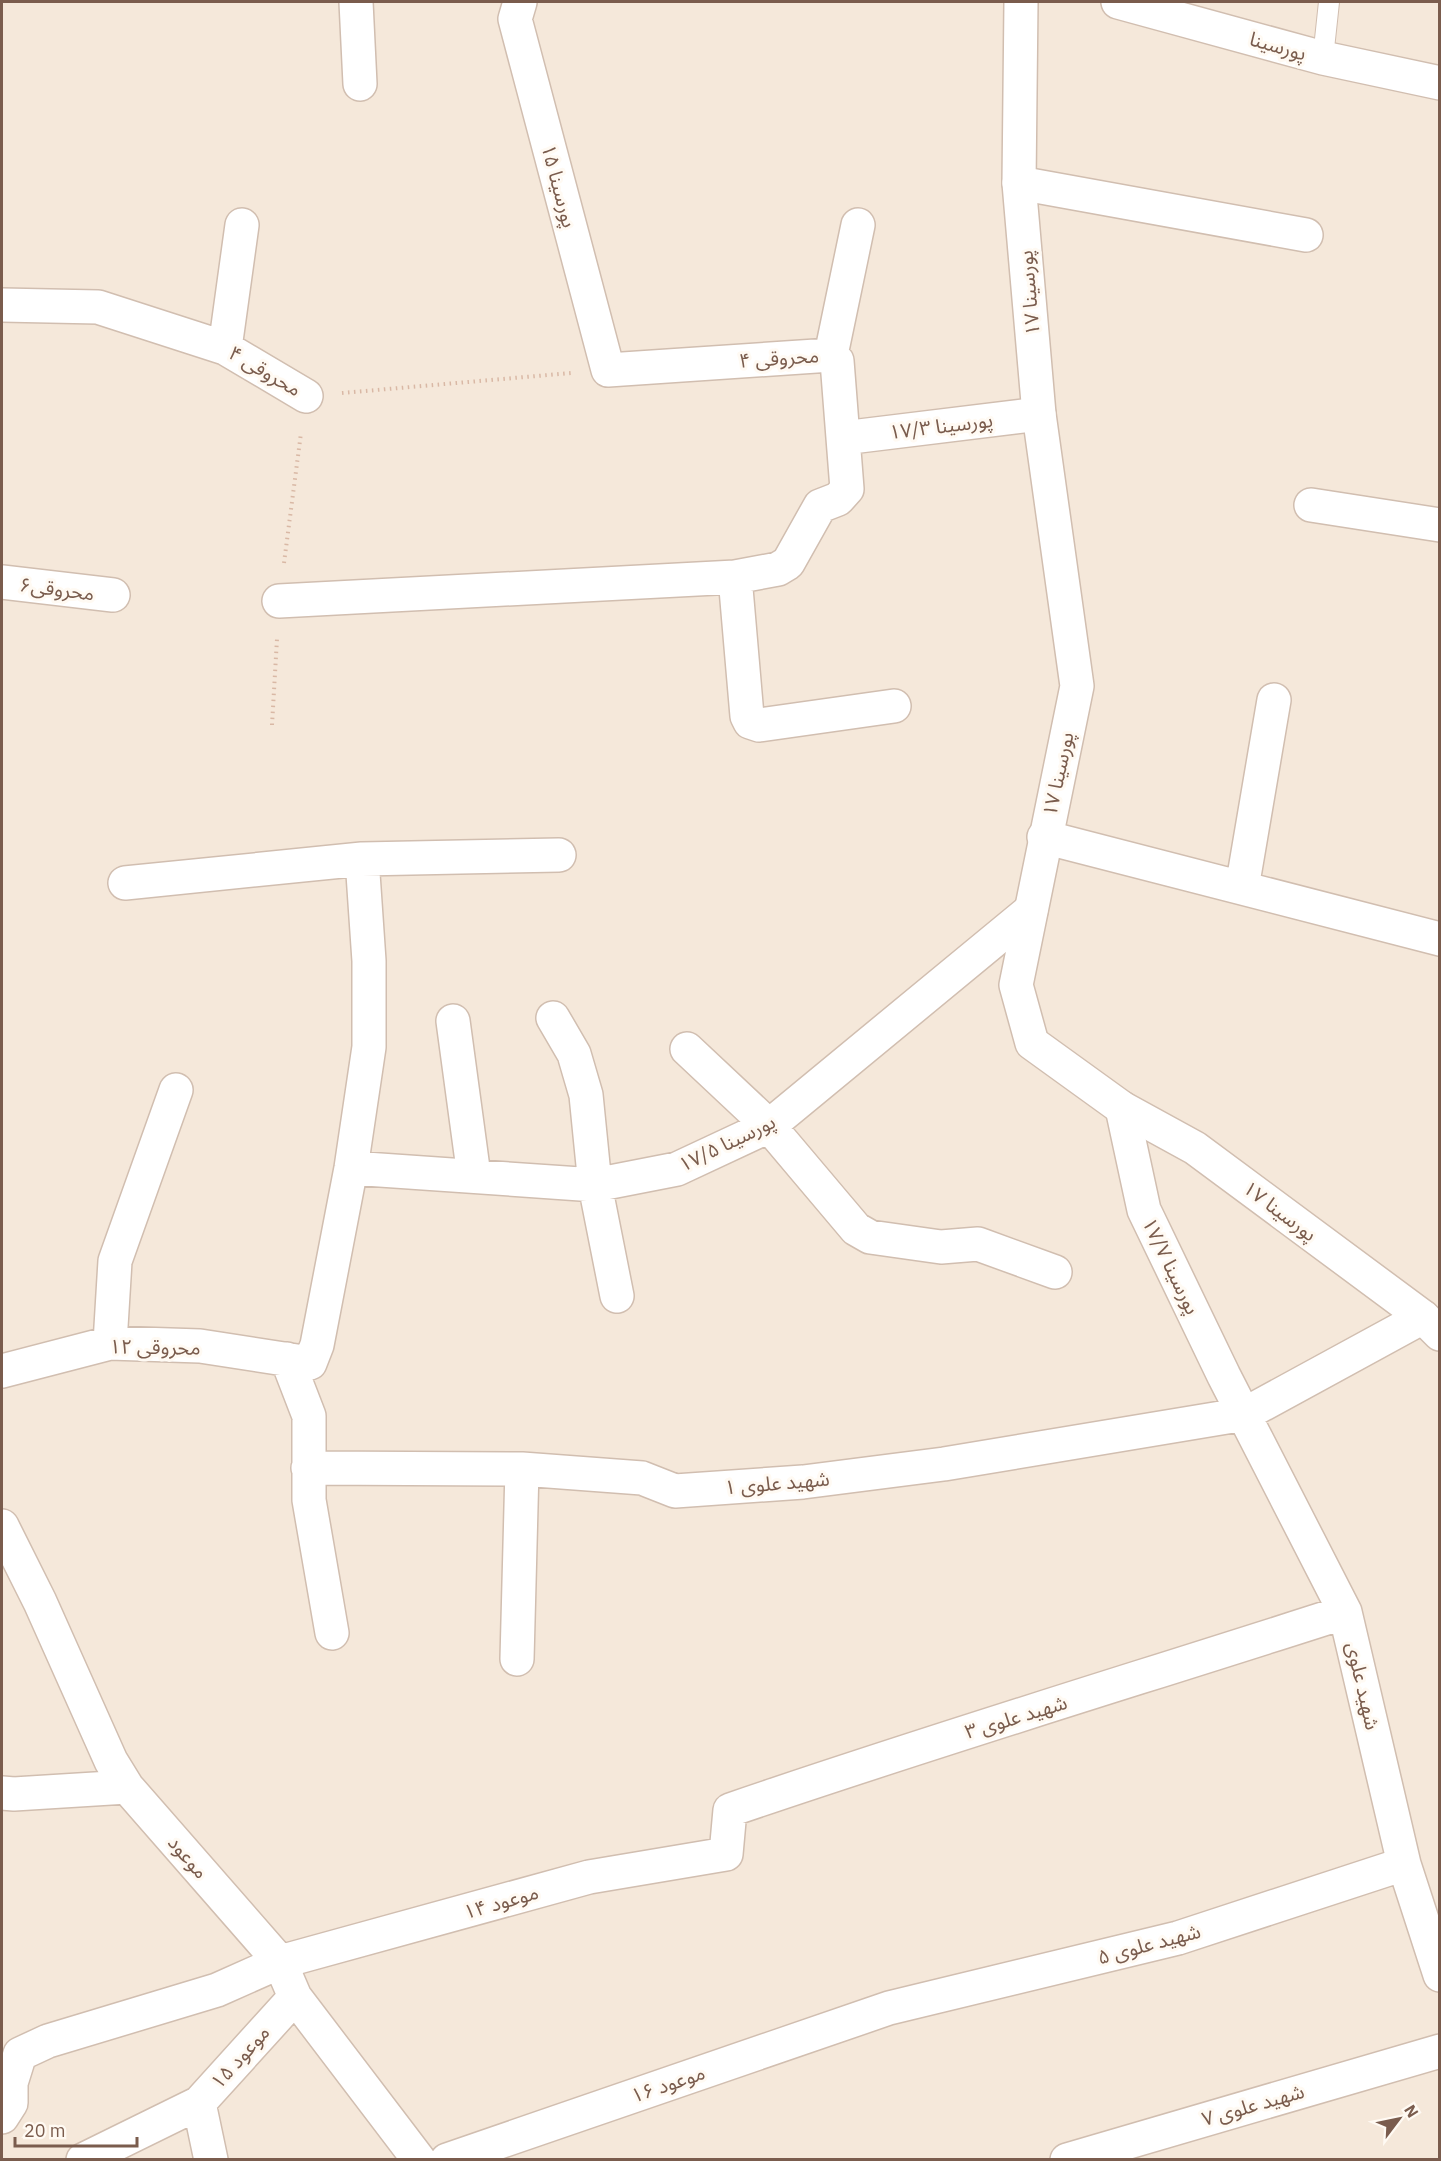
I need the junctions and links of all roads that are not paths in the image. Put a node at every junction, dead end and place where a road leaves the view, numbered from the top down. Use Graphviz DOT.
graph roads {
  1 [pos="356,2"];
  2 [pos="520,2"];
  3 [pos="1022,2"];
  4 [pos="1118,2"];
  5 [pos="1329,2"];
  6 [pos="1323,58"];
  7 [pos="1440,83"];
  8 [pos="360,84"];
  9 [pos="1019,183"];
  10 [pos="242,225"];
  11 [pos="858,225"];
  12 [pos="1306,235"];
  13 [pos="2,305"];
  14 [pos="225,348"];
  15 [pos="831,355"];
  16 [pos="608,370"];
  17 [pos="306,396"];
  18 [pos="1039,414"];
  19 [pos="843,438"];
  20 [pos="1311,505"];
  21 [pos="1440,525"];
  22 [pos="735,577"];
  23 [pos="2,582"];
  24 [pos="113,595"];
  25 [pos="279,601"];
  26 [pos="1274,700"];
  27 [pos="894,706"];
  28 [pos="1044,837"];
  29 [pos="559,855"];
  30 [pos="362,859"];
  31 [pos="125,883"];
  32 [pos="1242,888"];
  33 [pos="1030,910"];
  34 [pos="1440,939"];
  35 [pos="553,1018"];
  36 [pos="453,1021"];
  37 [pos="687,1049"];
  38 [pos="176,1090"];
  39 [pos="1122,1108"];
  40 [pos="769,1126"];
  41 [pos="351,1168"];
  42 [pos="474,1176"];
  43 [pos="595,1185"];
  44 [pos="1055,1272"];
  45 [pos="617,1296"];
  46 [pos="1431,1326"];
  47 [pos="110,1343"];
  48 [pos="299,1361"];
  49 [pos="2,1371"];
  50 [pos="1245,1414"];
  51 [pos="308,1468"];
  52 [pos="522,1469"];
  53 [pos="2,1526"];
  54 [pos="1345,1612"];
  55 [pos="332,1633"];
  56 [pos="517,1659"];
  57 [pos="127,1787"];
  58 [pos="2,1793"];
  59 [pos="726,1854"];
  60 [pos="1404,1864"];
  61 [pos="280,1962"];
  62 [pos="1440,1975"];
  63 [pos="295,1997"];
  64 [pos="889,2008"];
  65 [pos="1440,2051"];
  66 [pos="199,2103"];
  67 [pos="2,2117"];
  68 [pos="83,2160"];
  69 [pos="211,2160"];
  70 [pos="419,2160"];
  71 [pos="447,2160"];
  72 [pos="1067,2160"];
  1 -- 8 [label="street"];
  2 -- 16 [label="street, پورسینا ۱۵"];
  3 -- 9 [label="street, پورسینا ۱۷"];
  4 -- 6 [label="street, پورسینا"];
  5 -- 6 [label="lane"];
  6 -- 7 [label="street, پورسینا"];
  9 -- 12 [label="street"];
  9 -- 18 [label="street, پورسینا ۱۷"];
  10 -- 14 [label="street"];
  11 -- 15 [label="street"];
  13 -- 14 [label="street, محروقی ۴"];
  14 -- 17 [label="street, محروقی ۴"];
  15 -- 16 [label="street, محروقی ۴"];
  15 -- 19 [label="street, محروقی ۴"];
  18 -- 19 [label="street, پورسینا ۱۷/۳"];
  18 -- 28 [label="street, پورسینا ۱۷"];
  19 -- 22 [label="street, محروقی ۴"];
  20 -- 21 [label="street"];
  22 -- 25 [label="street, محروقی ۴"];
  22 -- 27 [label="street"];
  23 -- 24 [label="street, محروقی۶"];
  26 -- 32 [label="street"];
  28 -- 32 [label="street"];
  28 -- 33 [label="street, پورسینا ۱۷"];
  29 -- 30 [label="street"];
  30 -- 31 [label="street"];
  30 -- 41 [label="street"];
  32 -- 34 [label="street"];
  33 -- 39 [label="street, پورسینا ۱۷"];
  33 -- 40 [label="street, پورسینا ۱۷/۵"];
  35 -- 43 [label="street"];
  36 -- 42 [label="street"];
  37 -- 40 [label="street"];
  38 -- 47 [label="street"];
  39 -- 46 [label="street, پورسینا ۱۷"];
  39 -- 50 [label="street, پورسینا ۱۷/۷"];
  40 -- 43 [label="street, پورسینا ۱۷/۵"];
  40 -- 44 [label="street"];
  41 -- 42 [label="street, پورسینا ۱۷/۵"];
  41 -- 48 [label="street"];
  42 -- 43 [label="street, پورسینا ۱۷/۵"];
  43 -- 45 [label="street"];
  46 -- 50 [label="street, شهید علوی ۱"];
  47 -- 48 [label="street, محروقی ۱۲"];
  47 -- 49 [label="street, محروقی ۱۲"];
  48 -- 51 [label="street"];
  50 -- 52 [label="street, شهید علوی ۱"];
  50 -- 54 [label="street, شهید علوی"];
  51 -- 52 [label="street, شهید علوی ۱"];
  51 -- 55 [label="street"];
  52 -- 56 [label="street"];
  53 -- 57 [label="street, موعود"];
  54 -- 59 [label="street, شهید علوی ۳"];
  54 -- 60 [label="street, شهید علوی"];
  57 -- 58 [label="street"];
  57 -- 61 [label="street, موعود"];
  59 -- 61 [label="street, موعود ۱۴"];
  60 -- 62 [label="street, شهید علوی"];
  60 -- 64 [label="street, شهید علوی ۵"];
  61 -- 63 [label="street, موعود"];
  61 -- 67 [label="street, موعود ۱۴"];
  63 -- 66 [label="street, موعود ۱۵"];
  63 -- 70 [label="street, موعود"];
  64 -- 71 [label="street, موعود ۱۶"];
  65 -- 72 [label="street, شهید علوی ۷"];
  66 -- 68 [label="street, موعود ۱۵"];
  66 -- 69 [label="street"];
}
